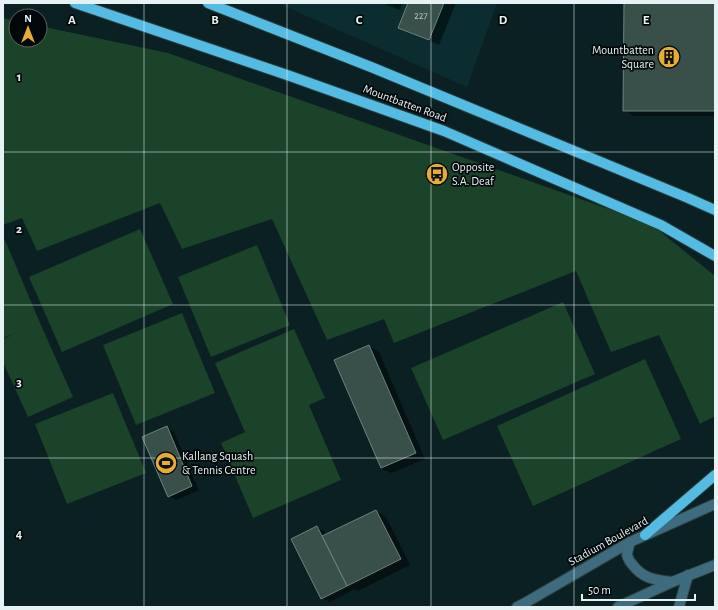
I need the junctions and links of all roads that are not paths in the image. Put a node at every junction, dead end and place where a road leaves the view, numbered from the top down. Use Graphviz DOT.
graph roads {
  1 [pos="75,3"];
  2 [pos="208,3"];
  3 [pos="715,210"];
  4 [pos="715,256"];
  5 [pos="715,475"];
  6 [pos="715,504"];
  7 [pos="645,535"];
  8 [pos="630,542"];
  9 [pos="715,564"];
  10 [pos="688,575"];
  11 [pos="672,582"];
  12 [pos="517,607"];
  13 [pos="618,607"];
  14 [pos="679,607"];
  1 -- 4 [label="main road, Mountbatten Road"];
  2 -- 3 [label="main road, Mountbatten Road"];
  5 -- 7 [label="main road"];
  6 -- 7 [label="street, Stadium Boulevard"];
  7 -- 8 [label="street, Stadium Boulevard"];
  8 -- 11 [label="street"];
  8 -- 12 [label="street, Stadium Boulevard"];
  9 -- 10 [label="street"];
  10 -- 11 [label="street"];
  10 -- 14 [label="street"];
  11 -- 13 [label="street"];
}
